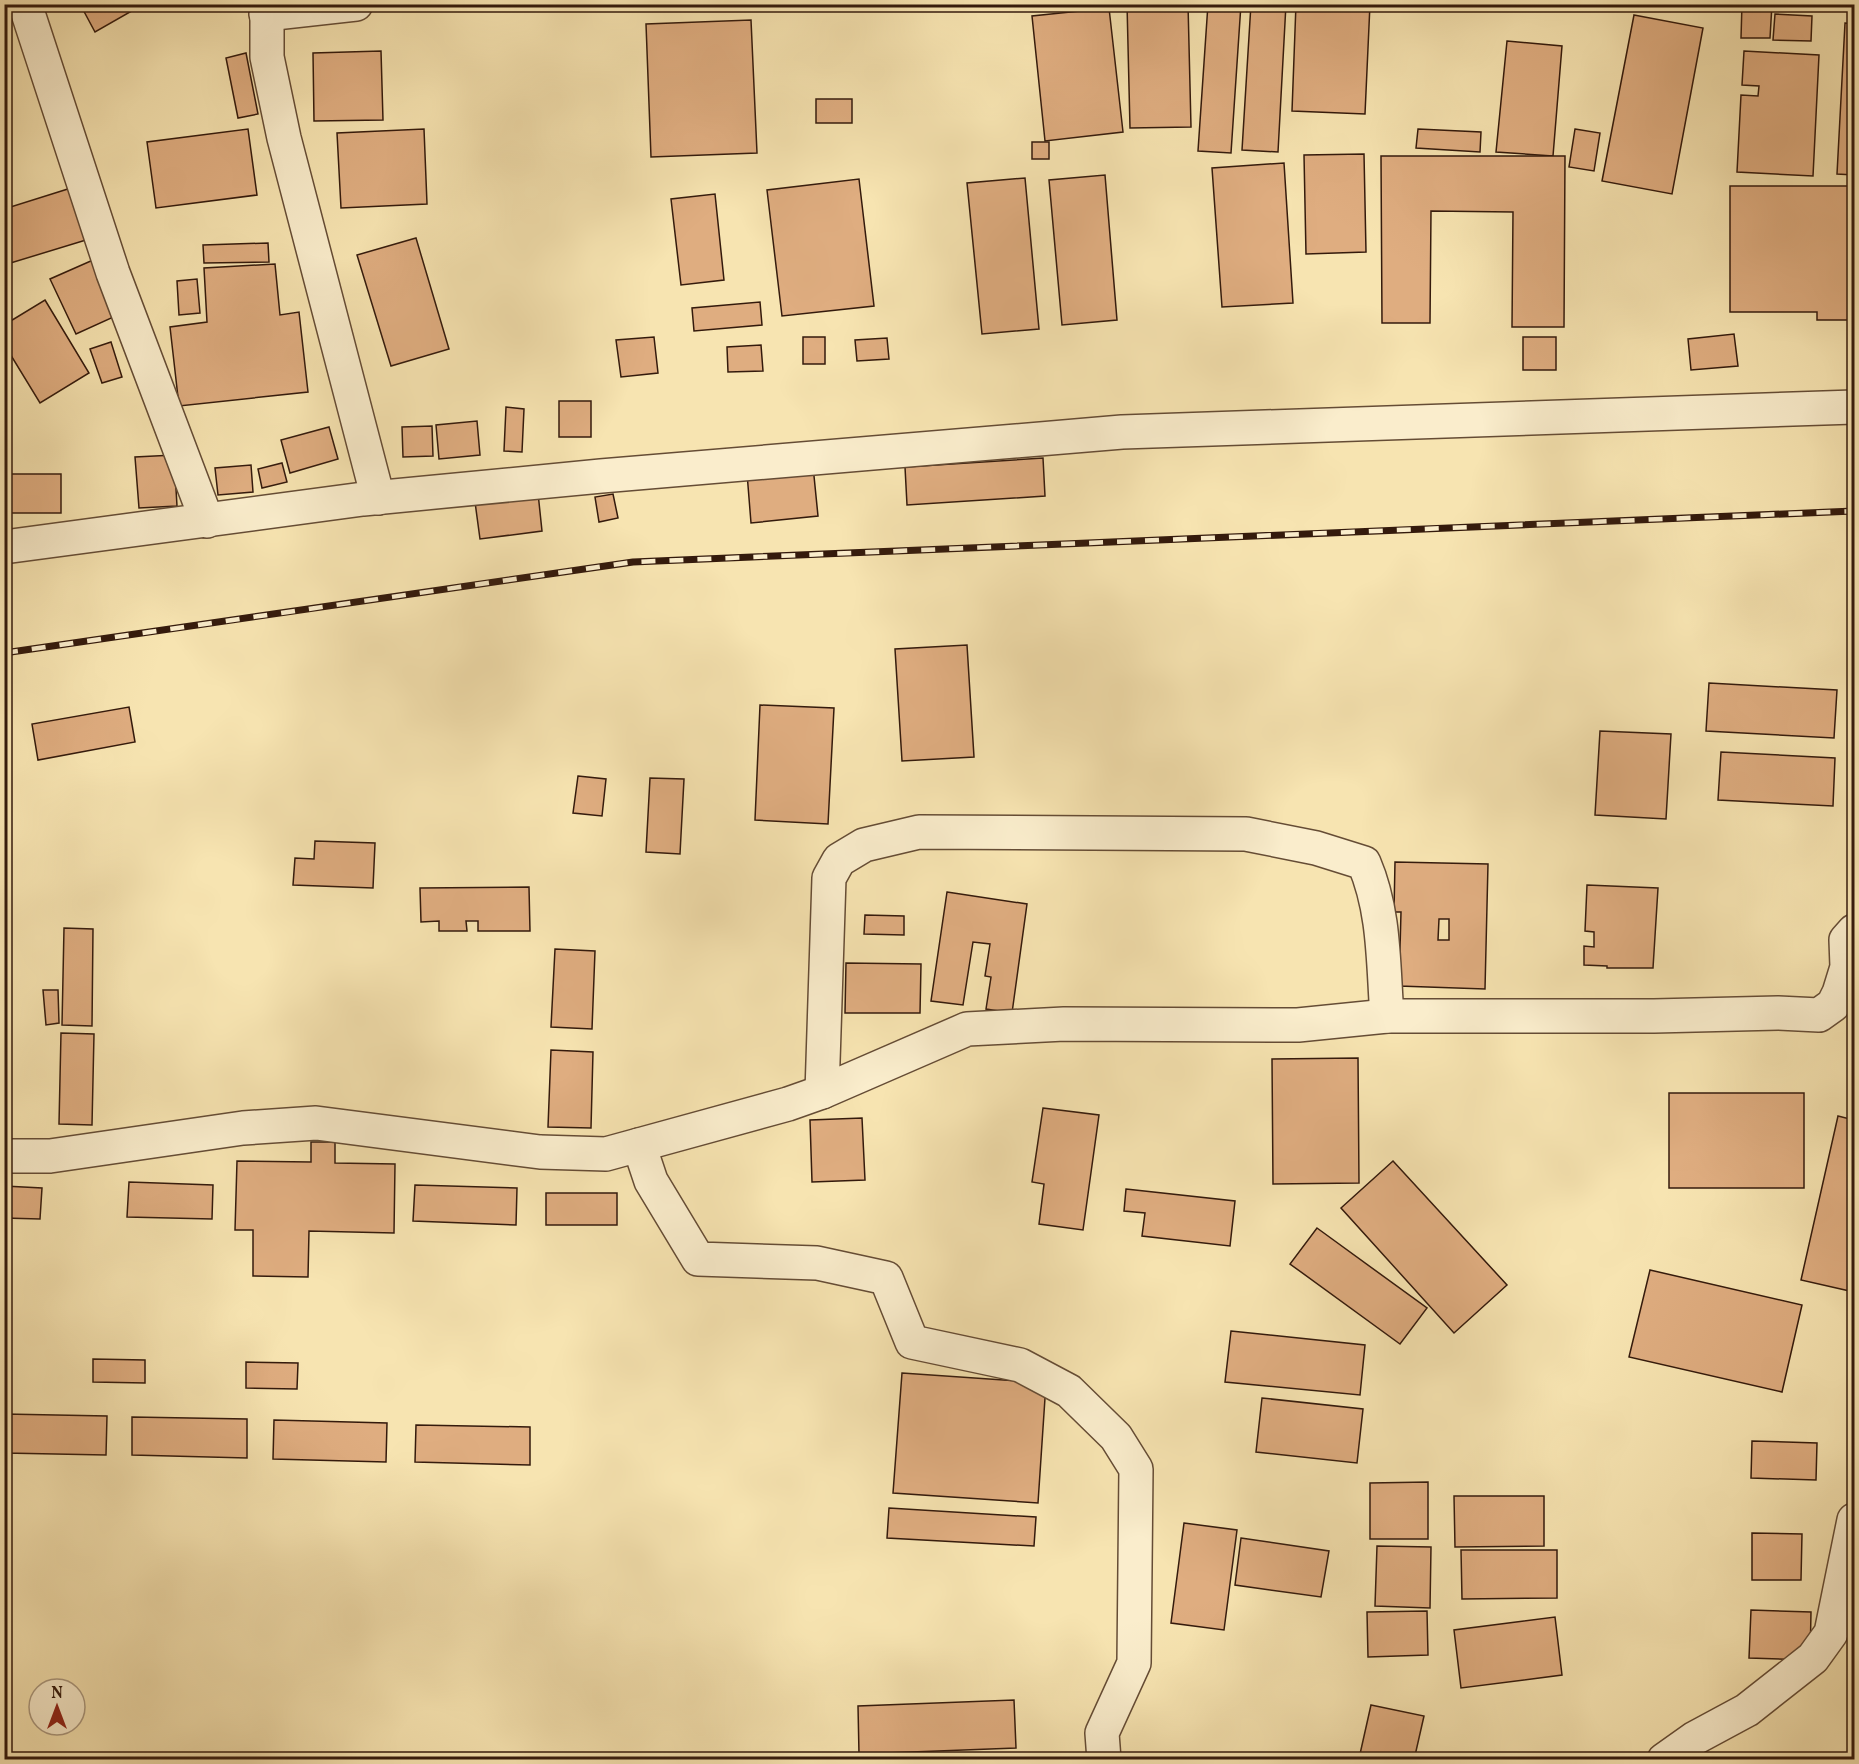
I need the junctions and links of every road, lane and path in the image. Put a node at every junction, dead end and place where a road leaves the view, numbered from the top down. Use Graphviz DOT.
graph roads {
  1 [pos="25,4"];
  2 [pos="356,4"];
  3 [pos="267,9"];
  4 [pos="1854,407"];
  5 [pos="378,498"];
  6 [pos="207,521"];
  7 [pos="4,547"];
  8 [pos="1854,931"];
  9 [pos="1386,1016"];
  10 [pos="822,1092"];
  11 [pos="639,1145"];
  12 [pos="4,1156"];
  13 [pos="1854,1520"];
  14 [pos="1104,1760"];
  15 [pos="1664,1760"];
  1 -- 6 [label="street"];
  2 -- 3 [label="street"];
  3 -- 5 [label="street"];
  4 -- 5 [label="street"];
  5 -- 6 [label="street"];
  6 -- 7 [label="street"];
  8 -- 9 [label="street"];
  9 -- 10 [label="street"];
  9 -- 10 [label="street"];
  10 -- 11 [label="street"];
  11 -- 12 [label="street"];
  11 -- 14 [label="street"];
  13 -- 15 [label="street"];
}
